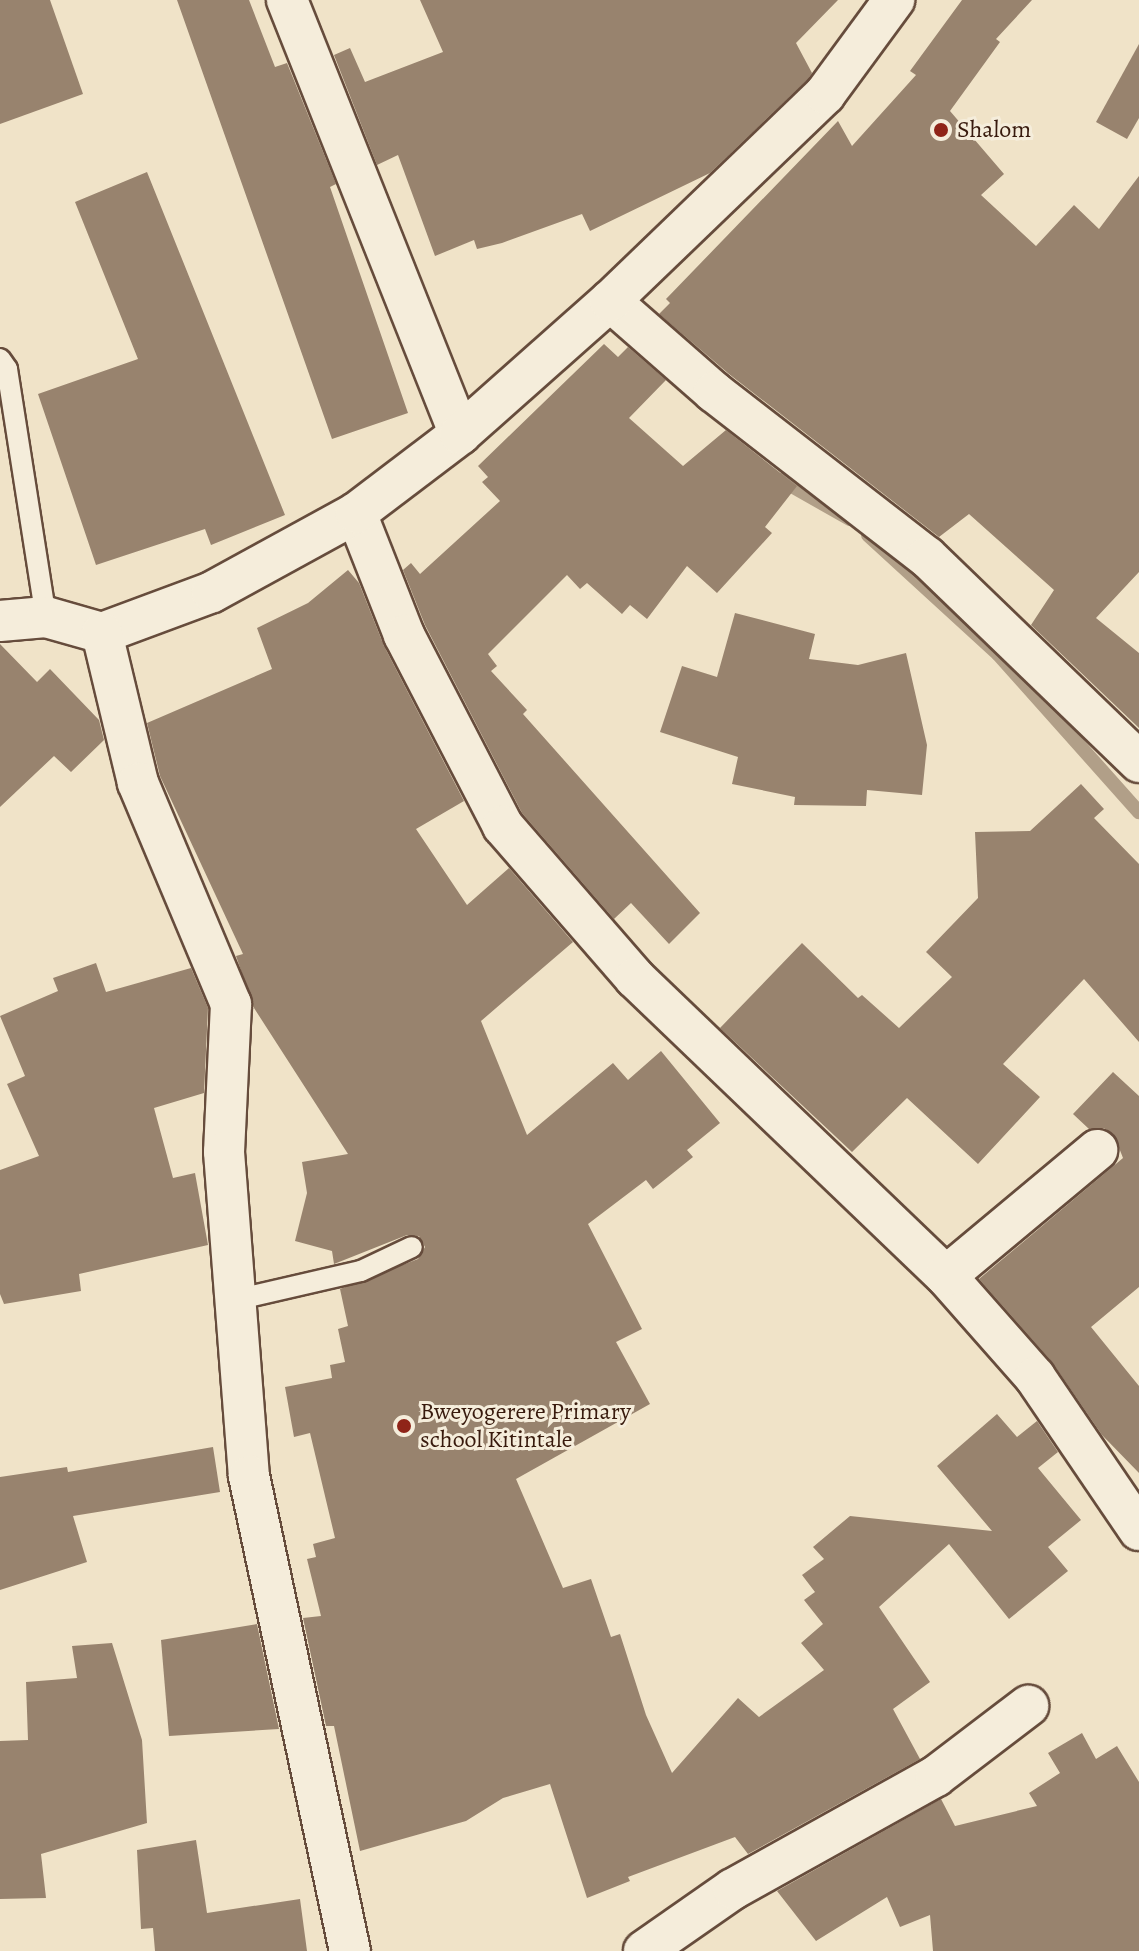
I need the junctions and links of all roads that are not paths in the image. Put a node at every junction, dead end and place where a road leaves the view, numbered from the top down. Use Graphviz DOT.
graph roads {
  1 [pos="287,0"];
  2 [pos="894,0"];
  3 [pos="610,301"];
  4 [pos="0,359"];
  5 [pos="460,434"];
  6 [pos="356,513"];
  7 [pos="46,617"];
  8 [pos="0,621"];
  9 [pos="102,633"];
  10 [pos="1139,762"];
  11 [pos="1097,1150"];
  12 [pos="412,1247"];
  13 [pos="946,1276"];
  14 [pos="235,1300"];
  15 [pos="1139,1530"];
  16 [pos="1028,1706"];
  17 [pos="350,1951"];
  18 [pos="644,1951"];
  1 -- 5 [label="street"];
  2 -- 3 [label="street"];
  3 -- 5 [label="street"];
  3 -- 10 [label="street"];
  4 -- 7 [label="lane"];
  5 -- 6 [label="street"];
  6 -- 9 [label="street"];
  6 -- 13 [label="street"];
  7 -- 8 [label="street"];
  7 -- 9 [label="street"];
  9 -- 14 [label="street"];
  11 -- 13 [label="street"];
  12 -- 14 [label="lane"];
  13 -- 15 [label="street"];
  14 -- 17 [label="street"];
  16 -- 18 [label="street"];
}
